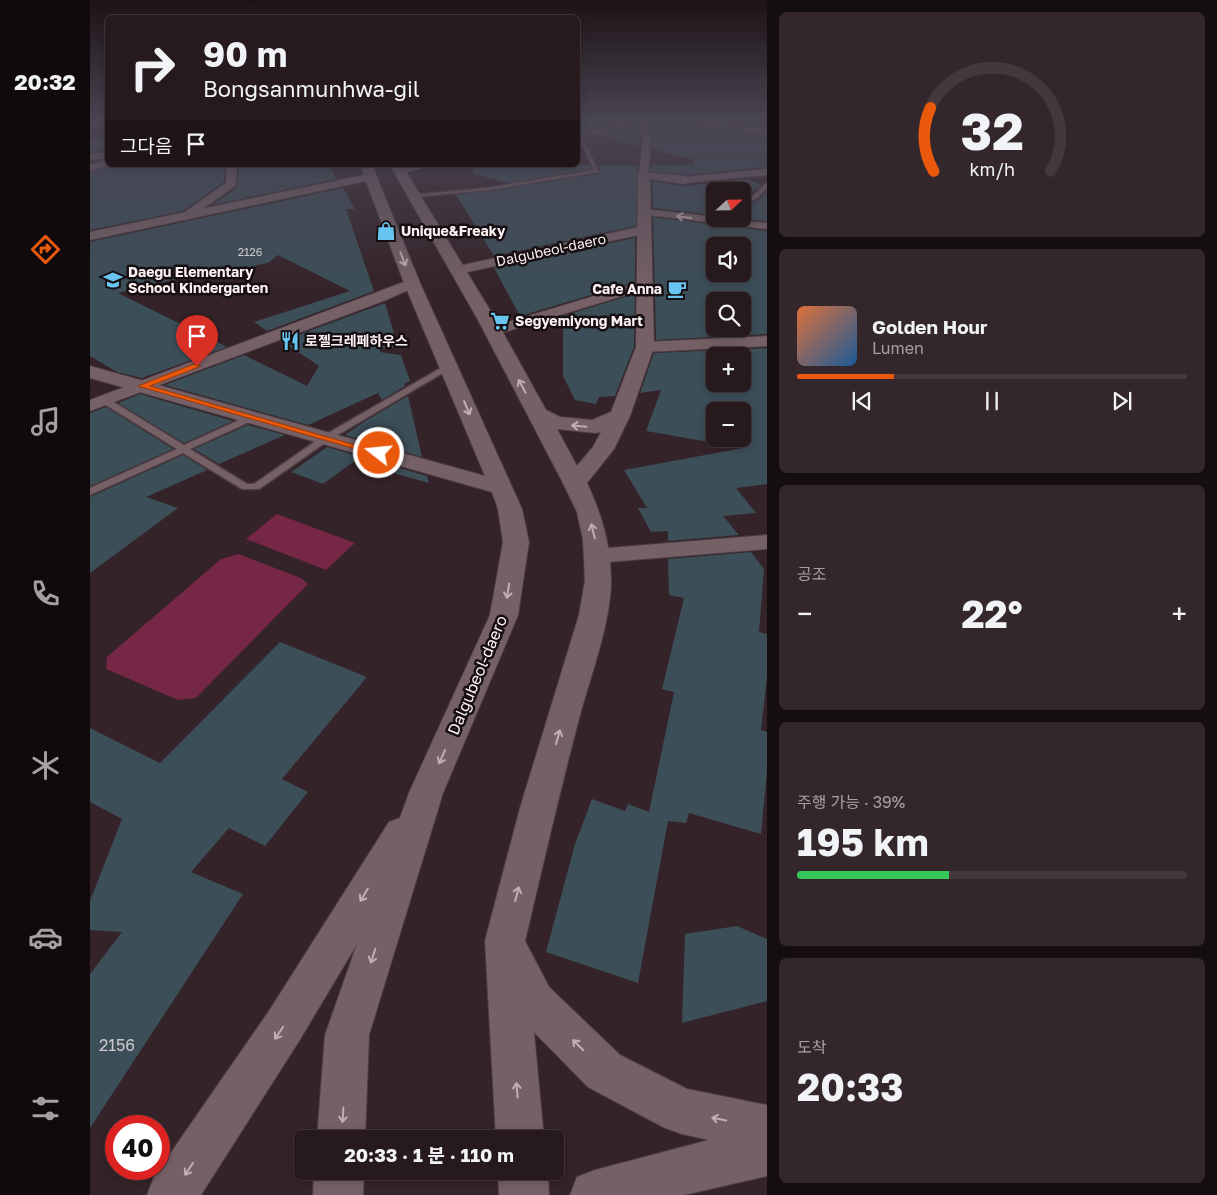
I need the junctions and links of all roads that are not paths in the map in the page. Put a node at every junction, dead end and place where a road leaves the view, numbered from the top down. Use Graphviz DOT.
graph roads {
  1 [pos="232,177"];
  2 [pos="345,177"];
  3 [pos="370,177"];
  4 [pos="404,177"];
  5 [pos="562,177"];
  6 [pos="644,177"];
  7 [pos="658,177"];
  8 [pos="721,177"];
  9 [pos="685,180"];
  10 [pos="767,185"];
  11 [pos="644,192"];
  12 [pos="415,195"];
  13 [pos="751,199"];
  14 [pos="644,212"];
  15 [pos="182,218"];
  16 [pos="706,218"];
  17 [pos="762,225"];
  18 [pos="644,230"];
  19 [pos="90,236"];
  20 [pos="767,239"];
  21 [pos="458,270"];
  22 [pos="412,284"];
  23 [pos="644,285"];
  24 [pos="493,331"];
  25 [pos="767,342"];
  26 [pos="645,347"];
  27 [pos="449,366"];
  28 [pos="90,372"];
  29 [pos="142,386"];
  30 [pos="97,403"];
  31 [pos="537,414"];
  32 [pos="620,416"];
  33 [pos="253,417"];
  34 [pos="326,438"];
  35 [pos="184,449"];
  36 [pos="575,483"];
  37 [pos="502,488"];
  38 [pos="90,492"];
  39 [pos="767,542"];
  40 [pos="596,556"];
  41 [pos="426,793"];
  42 [pos="505,941"];
  43 [pos="767,1129"];
  44 [pos="342,1130"];
  45 [pos="519,1130"];
  46 [pos="767,1152"];
  47 [pos="339,1180"];
  48 [pos="523,1180"];
  49 [pos="172,1195"];
  50 [pos="338,1195"];
  51 [pos="524,1195"];
  52 [pos="595,1195"];
  1 -- 15 [label="street"];
  2 -- 15 [label="main road"];
  3 -- 22 [label="main road, Dalgubeol-daero, one-way"];
  4 -- 12 [label="main road"];
  5 -- 12 [label="lane"];
  6 -- 11 [label="main road"];
  7 -- 9 [label="main road"];
  8 -- 9 [label="street"];
  9 -- 11 [label="main road"];
  10 -- 13 [label="lane"];
  11 -- 14 [label="main road"];
  12 -- 21 [label="main road"];
  16 -- 14 [label="street, one-way"];
  14 -- 18 [label="main road"];
  15 -- 19 [label="main road"];
  17 -- 20 [label="street"];
  18 -- 21 [label="street, Dalgubeol-daero"];
  18 -- 23 [label="main road"];
  21 -- 24 [label="main road"];
  22 -- 27 [label="main road, Dalgubeol-daero"];
  22 -- 29 [label="street"];
  23 -- 24 [label="street"];
  23 -- 26 [label="main road"];
  31 -- 24 [label="main road, one-way"];
  25 -- 26 [label="street"];
  26 -- 32 [label="main road"];
  27 -- 34 [label="lane"];
  27 -- 37 [label="main road, Dalgubeol-daero, one-way"];
  28 -- 29 [label="main road"];
  29 -- 30 [label="street"];
  29 -- 33 [label="main road"];
  30 -- 35 [label="lane"];
  32 -- 31 [label="main road, one-way"];
  31 -- 36 [label="main road"];
  32 -- 36 [label="main road"];
  33 -- 34 [label="main road"];
  33 -- 35 [label="lane"];
  34 -- 35 [label="lane"];
  34 -- 37 [label="main road"];
  35 -- 38 [label="lane"];
  40 -- 36 [label="main road, one-way"];
  37 -- 41 [label="main road, Dalgubeol-daero, one-way"];
  39 -- 40 [label="street"];
  42 -- 40 [label="main road, one-way"];
  41 -- 44 [label="main road, Dalgubeol-daero, one-way"];
  41 -- 49 [label="main road, one-way"];
  43 -- 42 [label="main road, one-way"];
  45 -- 42 [label="main road, one-way"];
  46 -- 52 [label="main road"];
  47 -- 50 [label="main road"];
  48 -- 51 [label="main road"];
}
